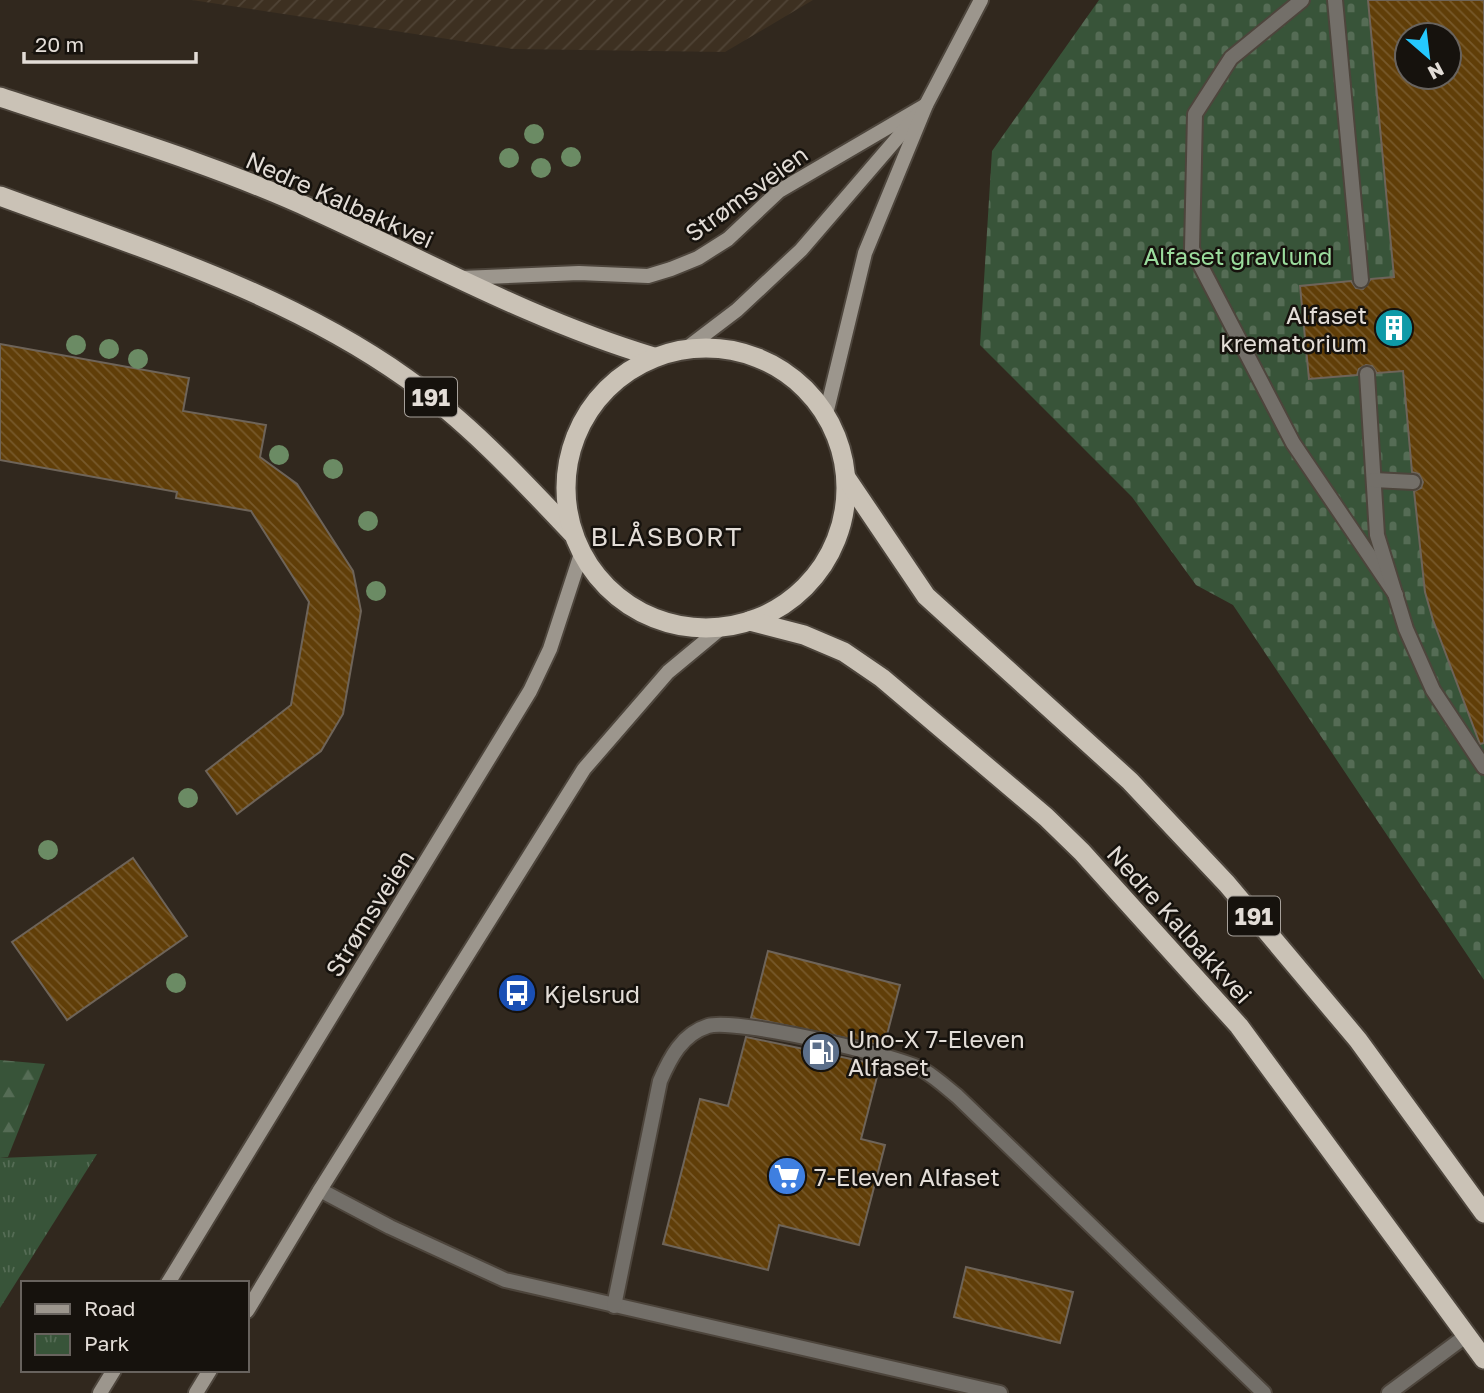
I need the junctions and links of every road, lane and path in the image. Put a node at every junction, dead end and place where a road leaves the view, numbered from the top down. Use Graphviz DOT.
graph roads {
  1 [pos="981,0"];
  2 [pos="1302,0"];
  3 [pos="1335,0"];
  4 [pos="0,97"];
  5 [pos="926,105"];
  6 [pos="0,196"];
  7 [pos="455,278"];
  8 [pos="1361,280"];
  9 [pos="687,348"];
  10 [pos="654,357"];
  11 [pos="1367,374"];
  12 [pos="826,414"];
  13 [pos="846,479"];
  14 [pos="1374,481"];
  15 [pos="1413,482"];
  16 [pos="572,533"];
  17 [pos="581,554"];
  18 [pos="1396,595"];
  19 [pos="750,621"];
  20 [pos="722,628"];
  21 [pos="1484,767"];
  22 [pos="320,1189"];
  23 [pos="1484,1213"];
  24 [pos="169,1281"];
  25 [pos="614,1306"];
  26 [pos="248,1309"];
  27 [pos="1466,1335"];
  28 [pos="1484,1359"];
  29 [pos="113,1372"];
  30 [pos="209,1372"];
  31 [pos="100,1393"];
  32 [pos="196,1393"];
  33 [pos="1000,1393"];
  34 [pos="1264,1393"];
  35 [pos="1389,1393"];
  1 -- 5 [label="main road"];
  2 -- 18 [label="lane"];
  3 -- 8 [label="lane"];
  4 -- 7 [label="highway, Nedre Kalbakkvei"];
  5 -- 7 [label="main road, Strømsveien"];
  5 -- 9 [label="main road"];
  5 -- 12 [label="main road"];
  6 -- 16 [label="highway, 191"];
  7 -- 10 [label="highway, Nedre Kalbakkvei"];
  9 -- 10 [label="highway"];
  9 -- 12 [label="highway"];
  10 -- 16 [label="highway"];
  11 -- 14 [label="lane"];
  12 -- 13 [label="highway"];
  13 -- 19 [label="highway"];
  13 -- 23 [label="highway, 191"];
  14 -- 15 [label="lane"];
  14 -- 18 [label="lane"];
  16 -- 17 [label="highway"];
  17 -- 20 [label="highway"];
  17 -- 24 [label="main road, Strømsveien"];
  18 -- 21 [label="lane"];
  19 -- 20 [label="highway"];
  19 -- 27 [label="highway, Nedre Kalbakkvei"];
  20 -- 22 [label="main road"];
  22 -- 25 [label="lane"];
  22 -- 26 [label="main road"];
  25 -- 33 [label="lane"];
  25 -- 34 [label="lane"];
  27 -- 28 [label="highway, Nedre Kalbakkvei"];
  27 -- 35 [label="lane"];
  29 -- 31 [label="main road"];
  30 -- 32 [label="main road"];
}
